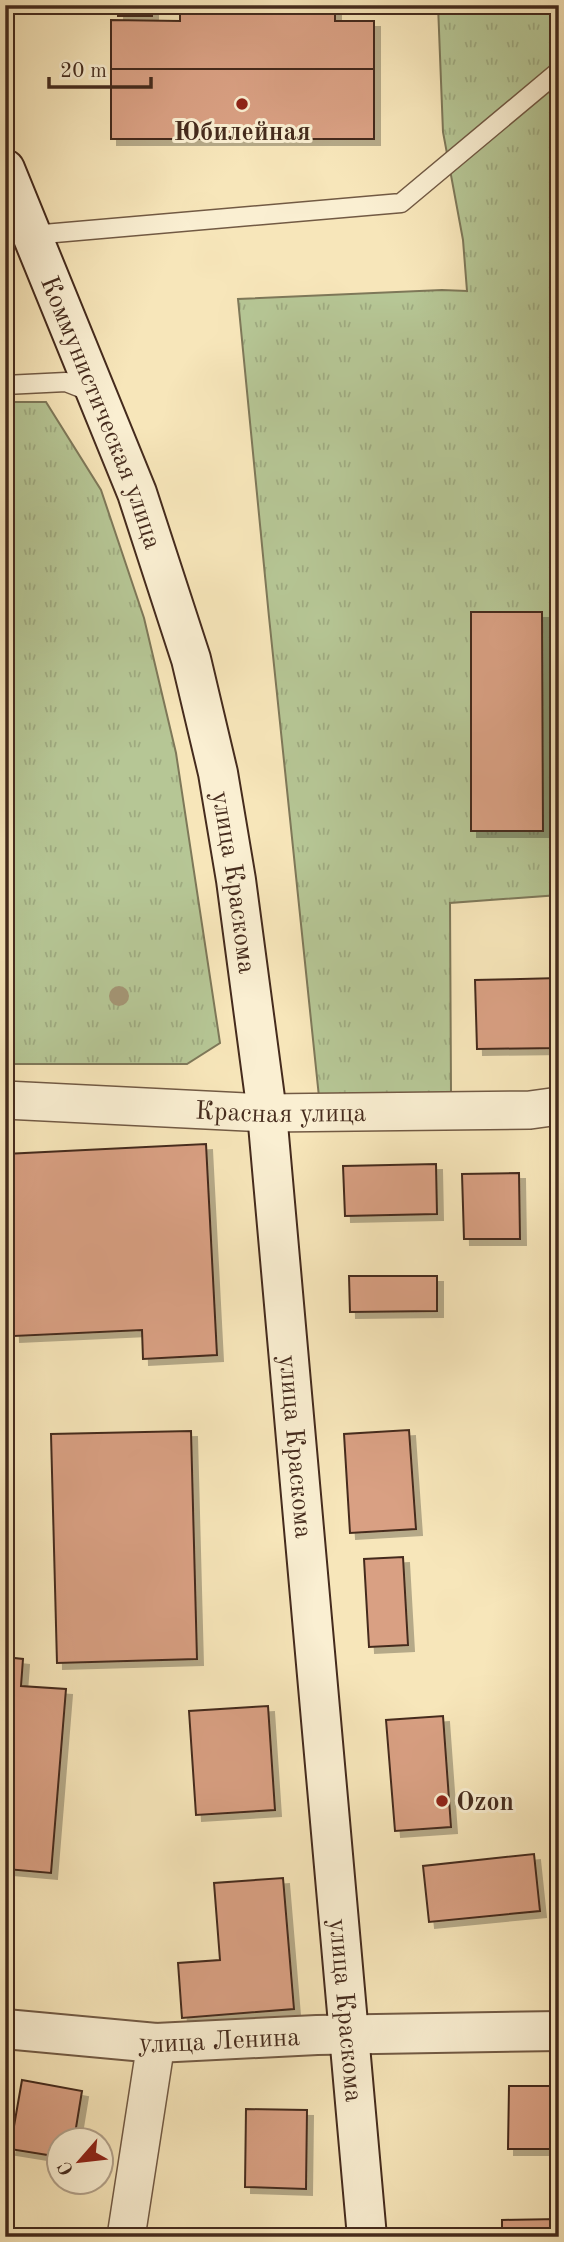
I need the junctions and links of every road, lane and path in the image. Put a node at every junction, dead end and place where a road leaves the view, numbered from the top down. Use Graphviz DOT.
graph roads {
  1 [pos="559,71"];
  2 [pos="5,169"];
  3 [pos="18,234"];
  4 [pos="5,385"];
  5 [pos="96,393"];
  6 [pos="191,659"];
  7 [pos="5,1100"];
  8 [pos="559,1106"];
  9 [pos="267,1113"];
  10 [pos="5,2029"];
  11 [pos="559,2031"];
  12 [pos="349,2035"];
  13 [pos="156,2043"];
  14 [pos="126,2237"];
  15 [pos="367,2237"];
  1 -- 3 [label="lane"];
  2 -- 3 [label="main road, Коммунистическая улица"];
  3 -- 5 [label="main road, Коммунистическая улица"];
  4 -- 5 [label="lane"];
  5 -- 6 [label="main road, Коммунистическая улица"];
  6 -- 9 [label="main road, улица Краскома"];
  7 -- 9 [label="street, Красная улица"];
  8 -- 9 [label="street, Красная улица"];
  9 -- 12 [label="main road, улица Краскома"];
  10 -- 13 [label="main road, улица Ленина"];
  11 -- 12 [label="main road, улица Ленина"];
  12 -- 13 [label="main road, улица Ленина"];
  12 -- 15 [label="main road, улица Краскома"];
  13 -- 14 [label="street"];
}
